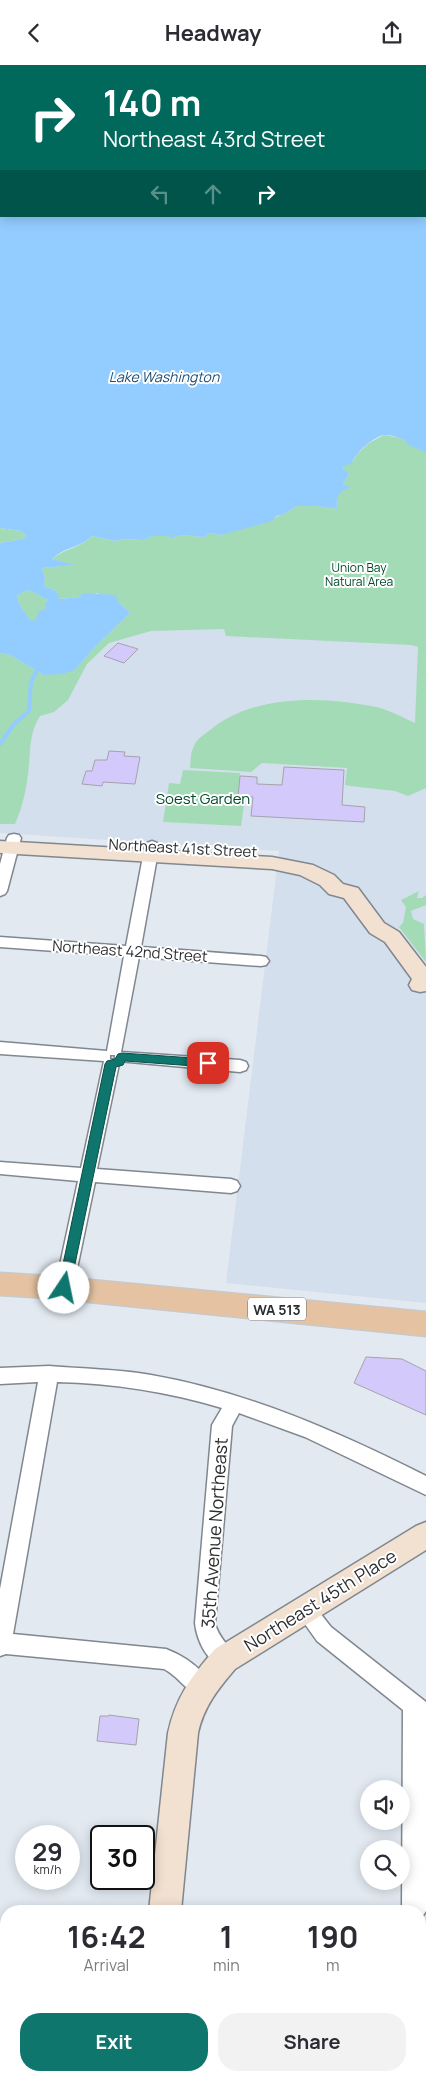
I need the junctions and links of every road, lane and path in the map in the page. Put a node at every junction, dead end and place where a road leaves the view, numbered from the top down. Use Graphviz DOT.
graph roads {
  1 [pos="7,842"];
  2 [pos="151,851"];
  3 [pos="0,891"];
  4 [pos="0,942"];
  5 [pos="132,951"];
  6 [pos="261,961"];
  7 [pos="423,989"];
  8 [pos="0,1047"];
  9 [pos="112,1057"];
  10 [pos="240,1066"];
  11 [pos="0,1168"];
  12 [pos="88,1174"];
  13 [pos="231,1186"];
  14 [pos="0,1284"];
  15 [pos="64,1288"];
  16 [pos="426,1324"];
  17 [pos="49,1374"];
  18 [pos="0,1376"];
  19 [pos="234,1403"];
  20 [pos="426,1486"];
  21 [pos="426,1535"];
  22 [pos="306,1610"];
  23 [pos="0,1644"];
  24 [pos="214,1671"];
  25 [pos="420,1710"];
  26 [pos="420,1766"];
  27 [pos="166,1905"];
  28 [pos="414,1905"];
  1 -- 2 [label="street, Northeast 41st Street"];
  1 -- 3 [label="street"];
  2 -- 5 [label="street"];
  2 -- 7 [label="street, Northeast 41st Street"];
  4 -- 5 [label="street, Northeast 42nd Street"];
  5 -- 6 [label="street, Northeast 42nd Street"];
  5 -- 9 [label="street"];
  8 -- 9 [label="street"];
  9 -- 10 [label="street"];
  9 -- 12 [label="street"];
  11 -- 12 [label="street"];
  12 -- 13 [label="street"];
  12 -- 15 [label="street"];
  14 -- 15 [label="main road, WA 513"];
  15 -- 16 [label="main road, WA 513"];
  17 -- 18 [label="street"];
  17 -- 19 [label="street"];
  17 -- 23 [label="street"];
  19 -- 20 [label="street"];
  19 -- 24 [label="street, 35th Avenue Northeast"];
  21 -- 22 [label="street, Northeast 45th Place"];
  22 -- 24 [label="street, Northeast 45th Place"];
  22 -- 25 [label="street"];
  23 -- 24 [label="street"];
  24 -- 27 [label="street"];
  25 -- 26 [label="street"];
  26 -- 28 [label="street"];
}
